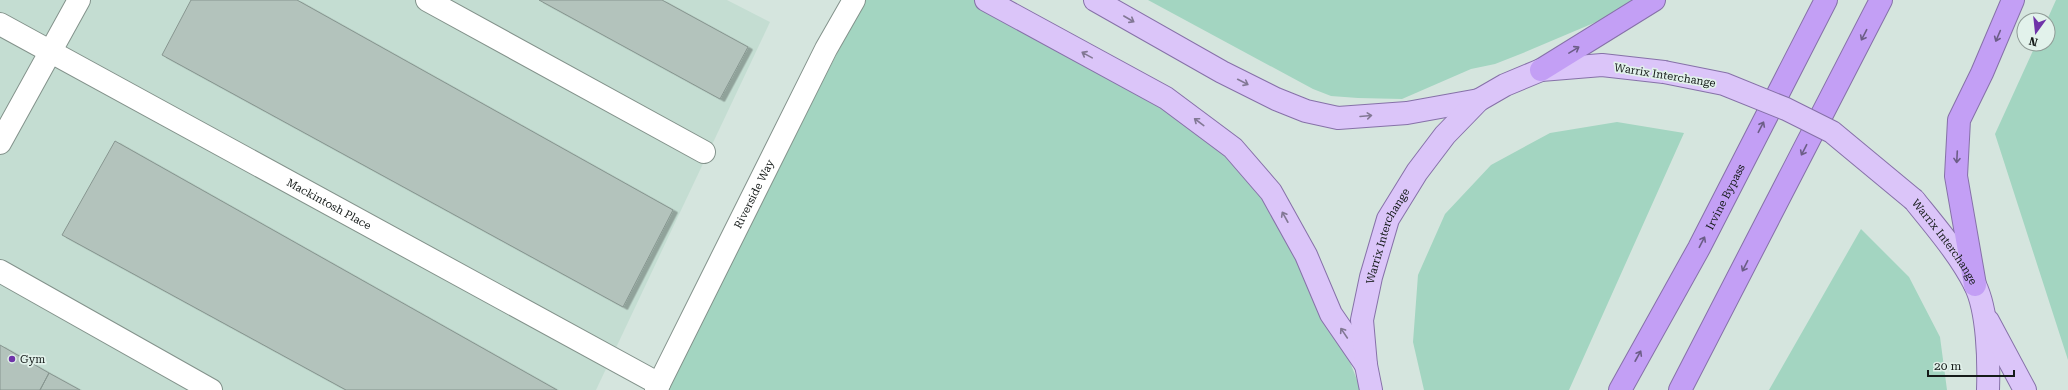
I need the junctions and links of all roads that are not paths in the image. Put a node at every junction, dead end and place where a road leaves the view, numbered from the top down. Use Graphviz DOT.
graph roads {
  1 [pos="79,0"];
  2 [pos="427,0"];
  3 [pos="854,0"];
  4 [pos="986,0"];
  5 [pos="1096,0"];
  6 [pos="1654,0"];
  7 [pos="1826,0"];
  8 [pos="1882,0"];
  9 [pos="2013,0"];
  10 [pos="0,24"];
  11 [pos="51,52"];
  12 [pos="1541,70"];
  13 [pos="1479,100"];
  14 [pos="0,143"];
  15 [pos="704,152"];
  16 [pos="0,271"];
  17 [pos="1975,285"];
  18 [pos="1983,311"];
  19 [pos="1366,365"];
  20 [pos="657,387"];
  21 [pos="211,390"];
  22 [pos="1371,390"];
  23 [pos="1620,390"];
  24 [pos="1680,390"];
  25 [pos="1988,390"];
  26 [pos="2025,390"];
  1 -- 11 [label="street"];
  2 -- 15 [label="street"];
  3 -- 20 [label="street, Riverside Way"];
  19 -- 4 [label="main road, one-way"];
  5 -- 13 [label="main road, one-way"];
  12 -- 6 [label="highway, one-way"];
  23 -- 7 [label="highway, Irvine Bypass, one-way"];
  8 -- 24 [label="highway, one-way"];
  9 -- 17 [label="highway, one-way"];
  10 -- 11 [label="street, Mackintosh Place"];
  11 -- 14 [label="street"];
  11 -- 20 [label="street, Mackintosh Place"];
  12 -- 13 [label="main road, Warrix Interchange"];
  12 -- 17 [label="main road, Warrix Interchange, bridge"];
  13 -- 19 [label="main road, Warrix Interchange"];
  16 -- 21 [label="street"];
  17 -- 18 [label="main road, Warrix Interchange"];
  18 -- 25 [label="main road, Warrix Interchange"];
  18 -- 26 [label="main road"];
  19 -- 22 [label="main road, Warrix Interchange"];
}
